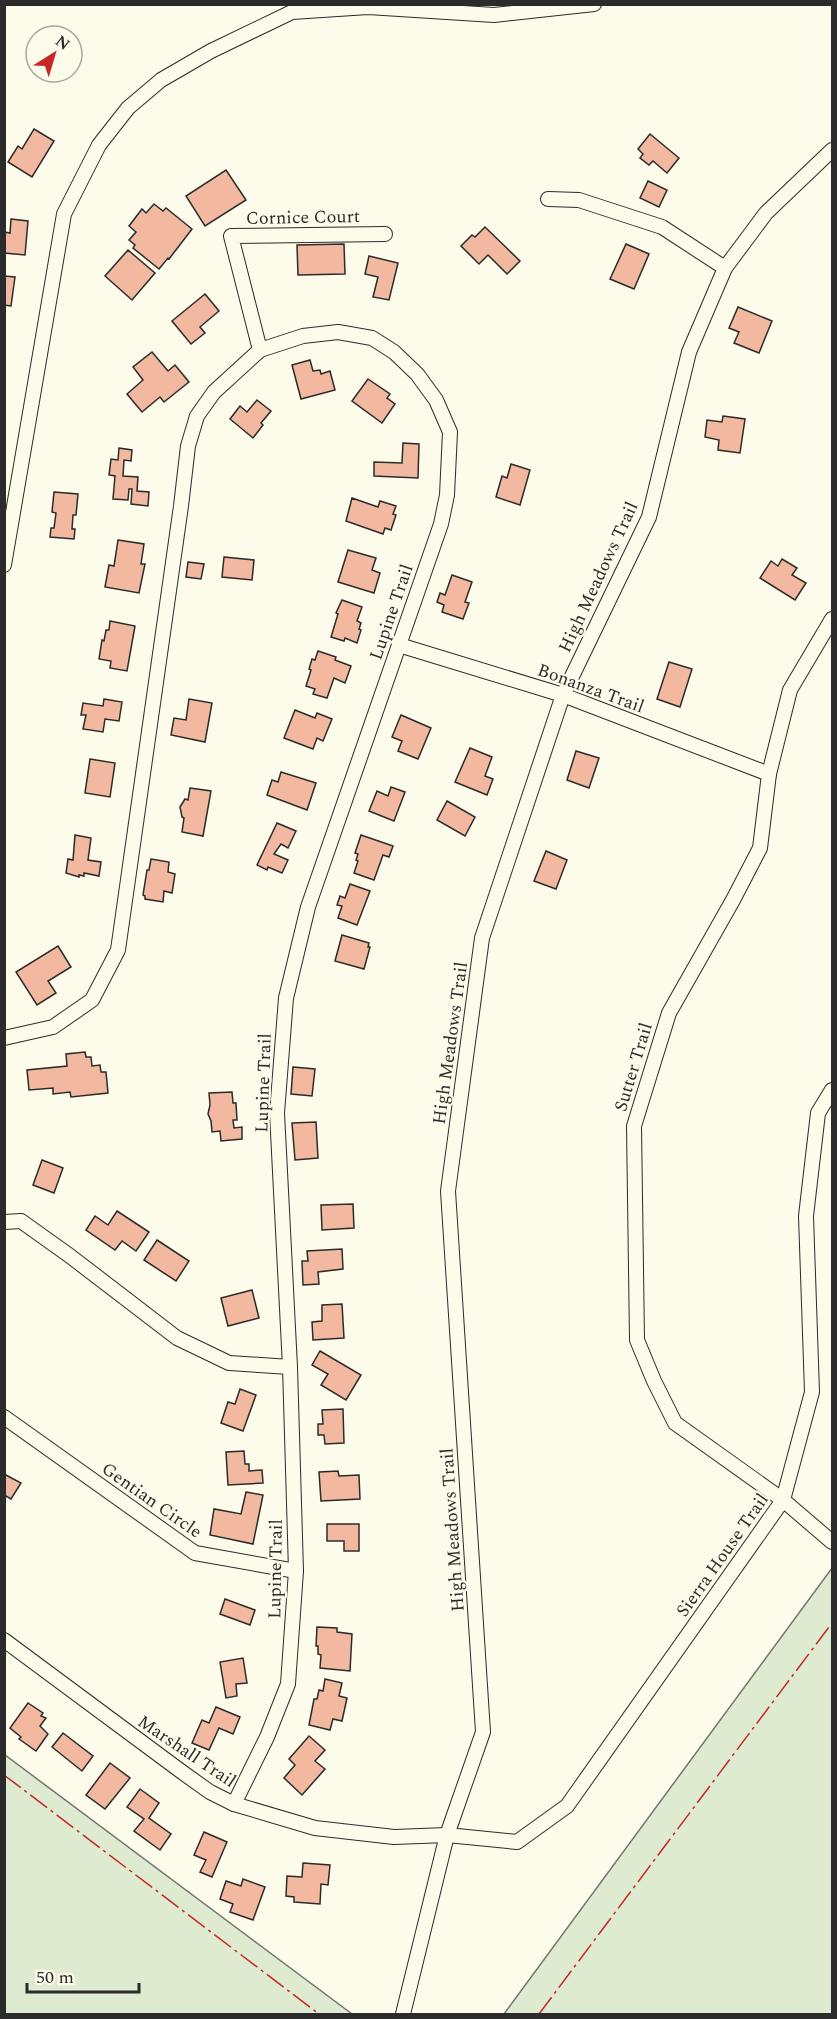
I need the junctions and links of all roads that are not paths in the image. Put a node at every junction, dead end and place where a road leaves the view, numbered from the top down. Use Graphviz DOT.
graph roads {
  1 [pos="594,4"];
  2 [pos="832,150"];
  3 [pos="548,200"];
  4 [pos="385,234"];
  5 [pos="725,268"];
  6 [pos="260,350"];
  7 [pos="4,565"];
  8 [pos="832,620"];
  9 [pos="399,645"];
  10 [pos="563,695"];
  11 [pos="769,774"];
  12 [pos="4,1038"];
  13 [pos="832,1090"];
  14 [pos="4,1222"];
  15 [pos="290,1367"];
  16 [pos="4,1417"];
  17 [pos="783,1500"];
  18 [pos="832,1542"];
  19 [pos="296,1571"];
  20 [pos="4,1640"];
  21 [pos="234,1804"];
  22 [pos="447,1835"];
  23 [pos="403,2014"];
  1 -- 7 [label="street"];
  2 -- 5 [label="street, High Meadows Trail"];
  3 -- 5 [label="street"];
  4 -- 6 [label="street, Cornice Court"];
  5 -- 10 [label="street, High Meadows Trail"];
  6 -- 9 [label="street, Lupine Trail"];
  6 -- 12 [label="street, Lupine Trail"];
  8 -- 11 [label="street, Sutter Trail"];
  9 -- 10 [label="street, Bonanza Trail"];
  9 -- 15 [label="street, Lupine Trail"];
  10 -- 11 [label="street, Bonanza Trail"];
  10 -- 22 [label="street, High Meadows Trail"];
  11 -- 17 [label="street, Sutter Trail"];
  13 -- 17 [label="street, Sierra House Trail"];
  14 -- 15 [label="street"];
  15 -- 19 [label="street, Lupine Trail"];
  16 -- 19 [label="street, Gentian Circle"];
  17 -- 18 [label="street, Sutter Trail"];
  17 -- 22 [label="street, Sierra House Trail"];
  19 -- 21 [label="street, Lupine Trail"];
  20 -- 21 [label="street, Marshall Trail"];
  21 -- 22 [label="street, Marshall Trail"];
  22 -- 23 [label="street, High Meadows Trail"];
}
